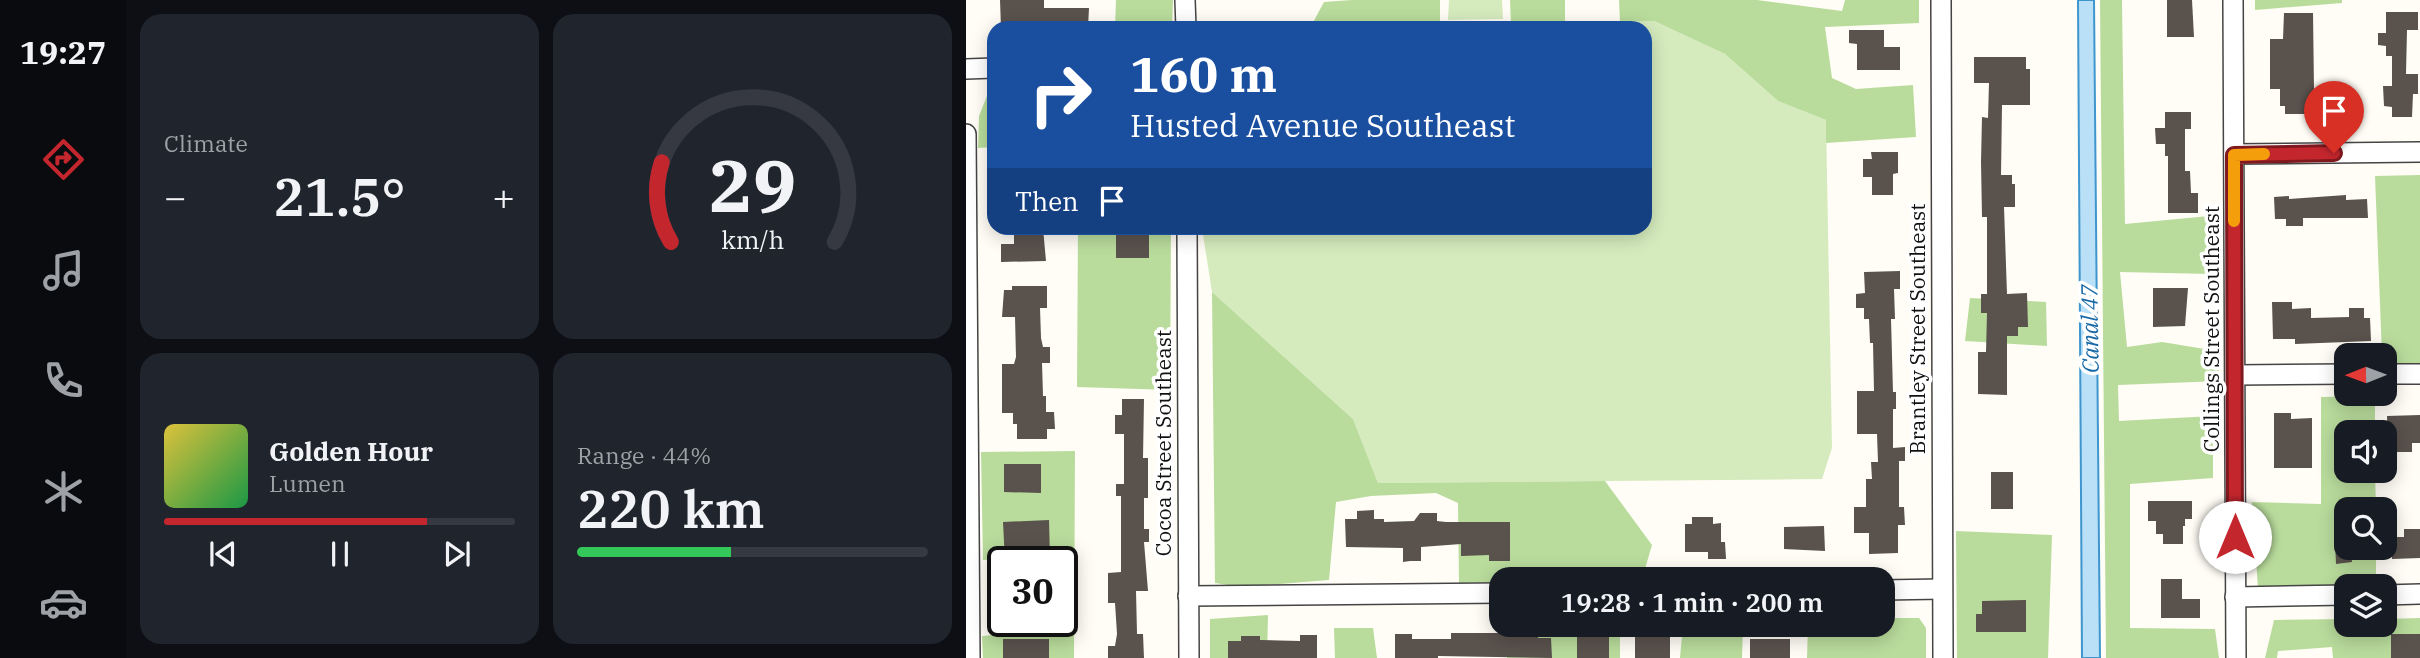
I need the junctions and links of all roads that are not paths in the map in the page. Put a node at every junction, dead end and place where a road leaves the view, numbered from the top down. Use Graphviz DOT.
graph roads {
  1 [pos="1185,0"];
  2 [pos="1941,0"];
  3 [pos="2233,0"];
  4 [pos="1186,21"];
  5 [pos="987,68"];
  6 [pos="966,69"];
  7 [pos="966,134"];
  8 [pos="2420,152"];
  9 [pos="2234,155"];
  10 [pos="1187,235"];
  11 [pos="2334,374"];
  12 [pos="2398,374"];
  13 [pos="2420,374"];
  14 [pos="2236,375"];
  15 [pos="1942,589"];
  16 [pos="1895,590"];
  17 [pos="1489,593"];
  18 [pos="2420,594"];
  19 [pos="2334,595"];
  20 [pos="2397,595"];
  21 [pos="1188,596"];
  22 [pos="2235,597"];
  23 [pos="970,658"];
  24 [pos="1189,658"];
  25 [pos="1942,658"];
  26 [pos="2236,658"];
  1 -- 4 [label="street"];
  2 -- 15 [label="street, Brantley Street Southeast"];
  3 -- 9 [label="street, Collings Street Southeast"];
  5 -- 6 [label="street"];
  7 -- 23 [label="street"];
  8 -- 9 [label="street"];
  9 -- 14 [label="street, Collings Street Southeast"];
  10 -- 21 [label="street, Cocoa Street Southeast"];
  11 -- 14 [label="street"];
  12 -- 13 [label="street"];
  14 -- 22 [label="street, Collings Street Southeast"];
  15 -- 16 [label="street"];
  15 -- 25 [label="street, Brantley Street Southeast"];
  17 -- 21 [label="street"];
  18 -- 20 [label="street"];
  19 -- 22 [label="street"];
  21 -- 24 [label="street, Cocoa Street Southeast"];
  22 -- 26 [label="street, Collings Street Southeast"];
}
